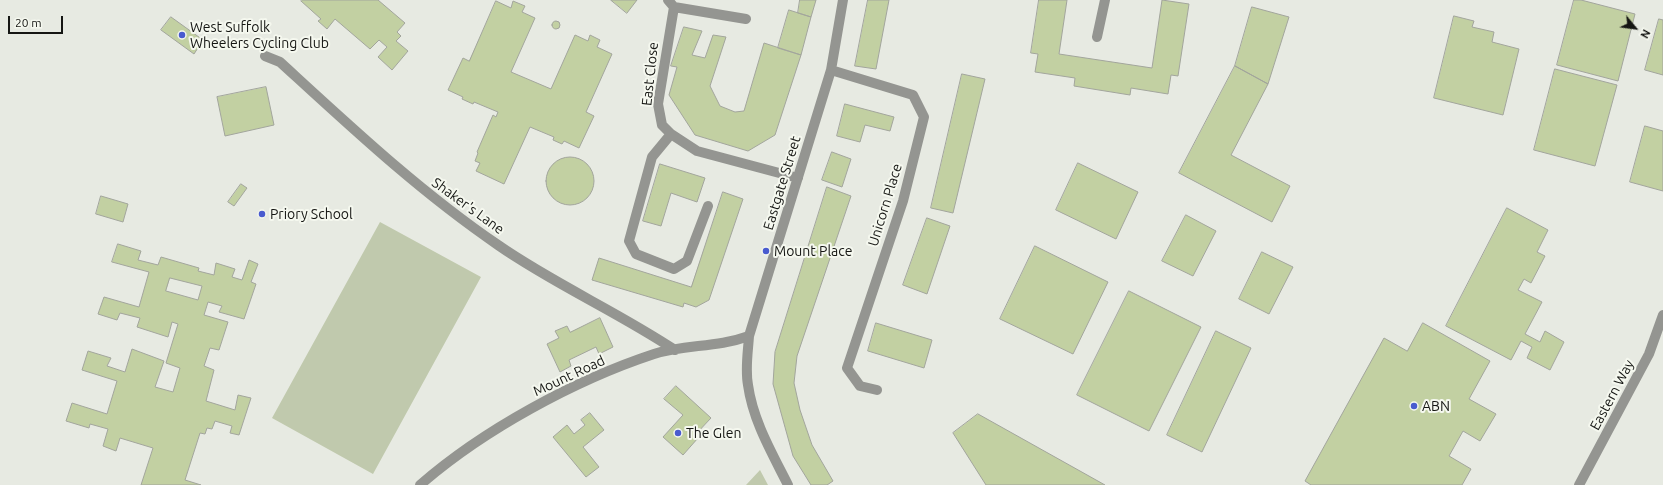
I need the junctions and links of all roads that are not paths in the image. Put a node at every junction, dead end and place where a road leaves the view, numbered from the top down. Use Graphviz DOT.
graph roads {
  1 [pos="843,0"];
  2 [pos="1105,0"];
  3 [pos="671,4"];
  4 [pos="746,19"];
  5 [pos="1097,37"];
  6 [pos="266,56"];
  7 [pos="831,70"];
  8 [pos="671,134"];
  9 [pos="798,178"];
  10 [pos="708,206"];
  11 [pos="1663,315"];
  12 [pos="749,336"];
  13 [pos="675,350"];
  14 [pos="878,390"];
  15 [pos="420,485"];
  16 [pos="788,485"];
  17 [pos="1579,485"];
  1 -- 7 [label="street, Eastgate Street"];
  2 -- 5 [label="street"];
  3 -- 4 [label="street"];
  3 -- 8 [label="street, East Close"];
  6 -- 13 [label="street, Shaker's Lane"];
  7 -- 9 [label="street, Eastgate Street"];
  7 -- 14 [label="street, Unicorn Place"];
  8 -- 9 [label="street, East Close"];
  8 -- 10 [label="street"];
  9 -- 12 [label="street, Eastgate Street"];
  11 -- 17 [label="street, Eastern Way"];
  12 -- 13 [label="street, Mount Road"];
  12 -- 16 [label="street, Eastgate Street"];
  13 -- 15 [label="street, Mount Road"];
}
